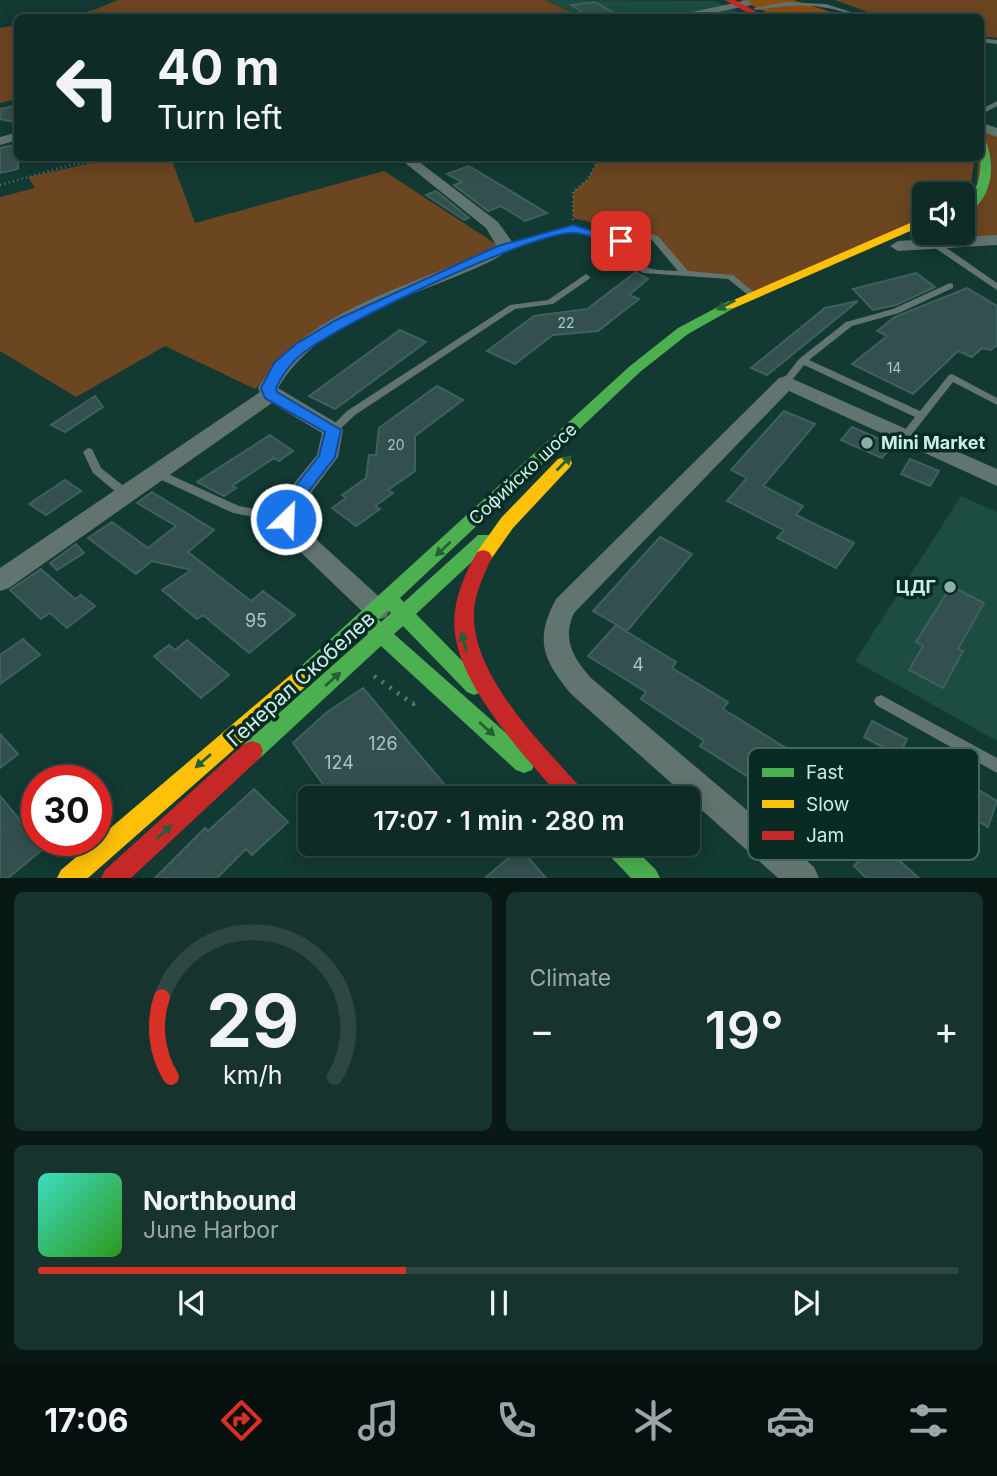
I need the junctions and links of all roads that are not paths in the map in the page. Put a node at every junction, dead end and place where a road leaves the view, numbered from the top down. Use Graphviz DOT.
graph roads {
  1 [pos="746,6"];
  2 [pos="695,14"];
  3 [pos="766,14"];
  4 [pos="858,14"];
  5 [pos="984,148"];
  6 [pos="409,161"];
  7 [pos="974,161"];
  8 [pos="971,182"];
  9 [pos="975,201"];
  10 [pos="912,226"];
  11 [pos="975,239"];
  12 [pos="997,240"];
  13 [pos="621,241"];
  14 [pos="912,243"];
  15 [pos="940,245"];
  16 [pos="898,246"];
  17 [pos="502,248"];
  18 [pos="684,272"];
  19 [pos="586,277"];
  20 [pos="950,286"];
  21 [pos="997,287"];
  22 [pos="751,293"];
  23 [pos="802,361"];
  24 [pos="659,371"];
  25 [pos="786,382"];
  26 [pos="271,394"];
  27 [pos="997,402"];
  28 [pos="922,416"];
  29 [pos="333,430"];
  30 [pos="905,436"];
  31 [pos="88,452"];
  32 [pos="572,455"];
  33 [pos="157,473"];
  34 [pos="997,478"];
  35 [pos="127,495"];
  36 [pos="515,511"];
  37 [pos="286,519"];
  38 [pos="0,581"];
  39 [pos="377,610"];
  40 [pos="403,614"];
  41 [pos="382,634"];
  42 [pos="881,701"];
  43 [pos="526,740"];
  44 [pos="965,748"];
  45 [pos="979,756"];
  46 [pos="997,766"];
  47 [pos="551,786"];
  48 [pos="565,786"];
  49 [pos="748,830"];
  50 [pos="626,856"];
  51 [pos="783,860"];
  52 [pos="69,877"];
  53 [pos="113,877"];
  54 [pos="648,877"];
  55 [pos="803,877"];
  1 -- 2 [label="street"];
  1 -- 3 [label="main road"];
  1 -- 4 [label="lane"];
  5 -- 9 [label="main road"];
  6 -- 17 [label="street"];
  7 -- 8 [label="main road"];
  10 -- 22 [label="main road, Софийско шосе"];
  11 -- 12 [label="street"];
  13 -- 17 [label="lane"];
  13 -- 18 [label="lane"];
  13 -- 18 [label="lane"];
  14 -- 16 [label="street"];
  15 -- 21 [label="lane"];
  16 -- 24 [label="main road"];
  17 -- 26 [label="street"];
  18 -- 22 [label="lane"];
  19 -- 29 [label="lane"];
  20 -- 23 [label="lane"];
  22 -- 39 [label="main road, Софийско шосе, one-way"];
  23 -- 25 [label="lane"];
  23 -- 28 [label="lane"];
  25 -- 30 [label="street"];
  25 -- 49 [label="street"];
  26 -- 29 [label="street"];
  26 -- 33 [label="street"];
  27 -- 28 [label="lane"];
  28 -- 30 [label="lane"];
  29 -- 37 [label="street"];
  30 -- 34 [label="street"];
  31 -- 35 [label="lane"];
  36 -- 32 [label="main road, Софийско шосе, one-way"];
  33 -- 35 [label="street"];
  33 -- 37 [label="lane"];
  35 -- 38 [label="street"];
  36 -- 40 [label="main road, Генерал Скобелев"];
  43 -- 36 [label="main road, Софийско шосе, one-way"];
  37 -- 39 [label="street"];
  39 -- 40 [label="main road"];
  39 -- 41 [label="main road"];
  39 -- 52 [label="main road, Генерал Скобелев, one-way"];
  40 -- 41 [label="main road, Генерал Скобелев"];
  40 -- 43 [label="main road"];
  41 -- 47 [label="main road, one-way"];
  53 -- 41 [label="main road, Генерал Скобелев, one-way"];
  42 -- 44 [label="lane"];
  43 -- 48 [label="main road"];
  45 -- 46 [label="lane"];
  50 -- 54 [label="main road"];
  51 -- 55 [label="street"];
}
